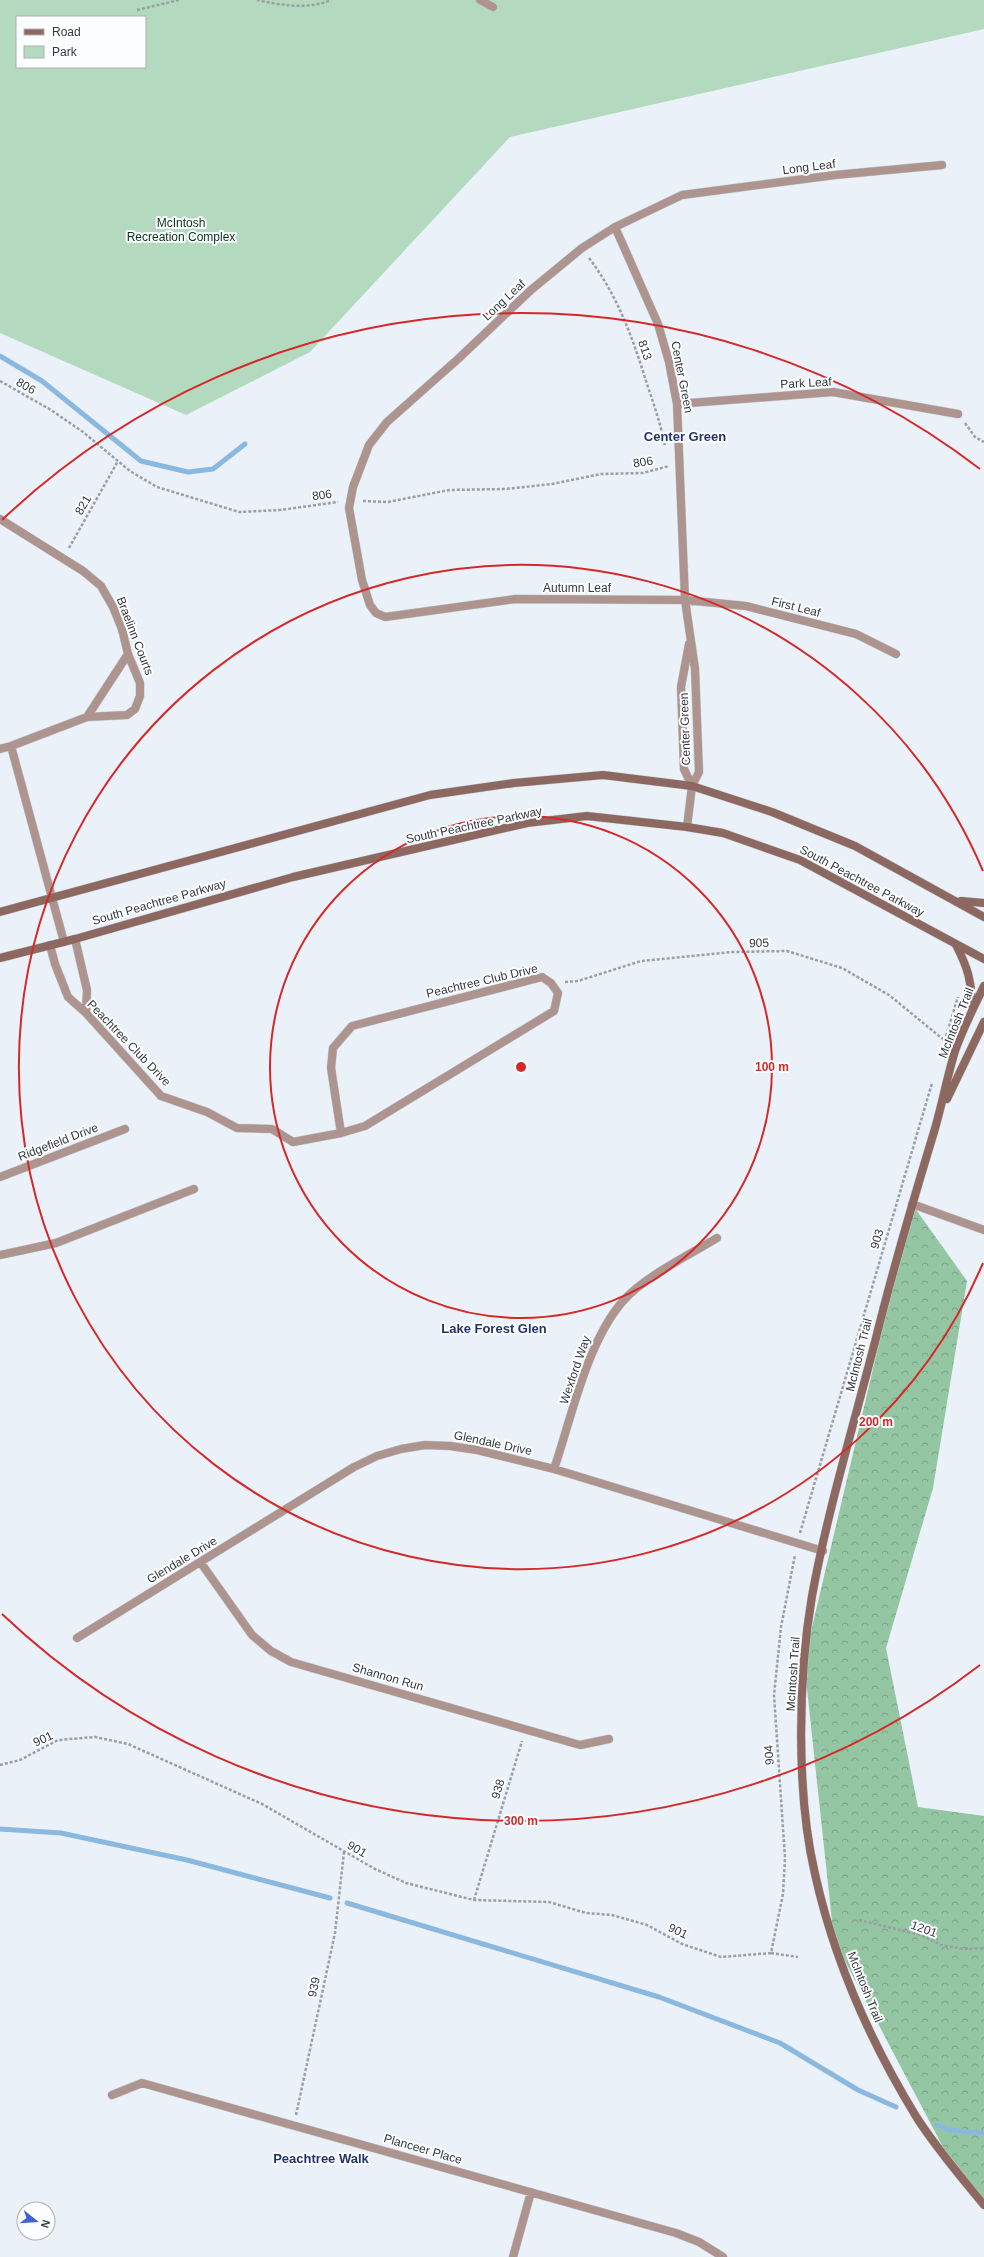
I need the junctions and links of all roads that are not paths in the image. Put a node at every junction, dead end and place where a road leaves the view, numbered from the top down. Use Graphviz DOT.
graph roads {
  1 [pos="480,0"];
  2 [pos="493,7"];
  3 [pos="942,165"];
  4 [pos="615,227"];
  5 [pos="677,404"];
  6 [pos="958,414"];
  7 [pos="0,519"];
  8 [pos="685,600"];
  9 [pos="468,606"];
  10 [pos="690,637"];
  11 [pos="128,654"];
  12 [pos="896,654"];
  13 [pos="87,717"];
  14 [pos="11,746"];
  15 [pos="0,749"];
  16 [pos="692,786"];
  17 [pos="687,827"];
  18 [pos="51,898"];
  19 [pos="954,900"];
  20 [pos="984,903"];
  21 [pos="0,912"];
  22 [pos="984,917"];
  23 [pos="75,939"];
  24 [pos="64,942"];
  25 [pos="955,944"];
  26 [pos="50,945"];
  27 [pos="0,958"];
  28 [pos="984,959"];
  29 [pos="984,986"];
  30 [pos="86,1013"];
  31 [pos="970,1015"];
  32 [pos="983,1025"];
  33 [pos="939,1116"];
  34 [pos="126,1128"];
  35 [pos="341,1133"];
  36 [pos="0,1177"];
  37 [pos="194,1189"];
  38 [pos="912,1204"];
  39 [pos="984,1230"];
  40 [pos="717,1238"];
  41 [pos="0,1255"];
  42 [pos="554,1469"];
  43 [pos="823,1551"];
  44 [pos="201,1563"];
  45 [pos="77,1638"];
  46 [pos="609,1739"];
  47 [pos="112,2095"];
  48 [pos="531,2192"];
  49 [pos="984,2205"];
  50 [pos="513,2257"];
  51 [pos="723,2257"];
  1 -- 2 [label="street"];
  3 -- 4 [label="street, Long Leaf"];
  4 -- 5 [label="street, Center Green"];
  4 -- 9 [label="street, Long Leaf"];
  5 -- 6 [label="street, Park Leaf"];
  5 -- 8 [label="street, Center Green"];
  7 -- 11 [label="street, Braelinn Courts"];
  8 -- 9 [label="street, Autumn Leaf"];
  8 -- 10 [label="street, Center Green"];
  8 -- 12 [label="street, First Leaf"];
  10 -- 16 [label="street, Center Green"];
  10 -- 16 [label="street, Center Green"];
  11 -- 13 [label="street"];
  11 -- 13 [label="street, Braelinn Courts"];
  13 -- 14 [label="street, Braelinn Courts"];
  14 -- 15 [label="street, Braelinn Courts"];
  14 -- 18 [label="street"];
  16 -- 17 [label="street"];
  16 -- 18 [label="main road, South Peachtree Parkway"];
  16 -- 19 [label="main road, South Peachtree Parkway"];
  17 -- 23 [label="main road, South Peachtree Parkway"];
  17 -- 25 [label="main road, South Peachtree Parkway"];
  18 -- 21 [label="main road, South Peachtree Parkway"];
  18 -- 24 [label="street"];
  19 -- 20 [label="main road"];
  19 -- 22 [label="main road, South Peachtree Parkway"];
  23 -- 24 [label="main road, South Peachtree Parkway"];
  23 -- 30 [label="street"];
  24 -- 26 [label="main road, South Peachtree Parkway"];
  25 -- 28 [label="main road, South Peachtree Parkway"];
  25 -- 31 [label="main road"];
  26 -- 27 [label="main road, South Peachtree Parkway"];
  26 -- 30 [label="street, Peachtree Club Drive"];
  29 -- 31 [label="main road, McIntosh Trail"];
  30 -- 35 [label="street, Peachtree Club Drive"];
  31 -- 33 [label="main road, McIntosh Trail"];
  32 -- 33 [label="main road, McIntosh Trail"];
  33 -- 38 [label="main road, McIntosh Trail"];
  34 -- 36 [label="street, Ridgefield Drive"];
  35 -- 35 [label="street, Peachtree Club Drive"];
  37 -- 41 [label="street"];
  38 -- 39 [label="street"];
  38 -- 43 [label="main road, McIntosh Trail"];
  40 -- 42 [label="street, Wexford Way"];
  42 -- 43 [label="street, Glendale Drive"];
  42 -- 44 [label="street, Glendale Drive"];
  43 -- 49 [label="main road, McIntosh Trail"];
  44 -- 45 [label="street, Glendale Drive"];
  44 -- 46 [label="street, Shannon Run"];
  47 -- 48 [label="street, Planceer Place"];
  48 -- 50 [label="street"];
  48 -- 51 [label="street, Planceer Place"];
}
